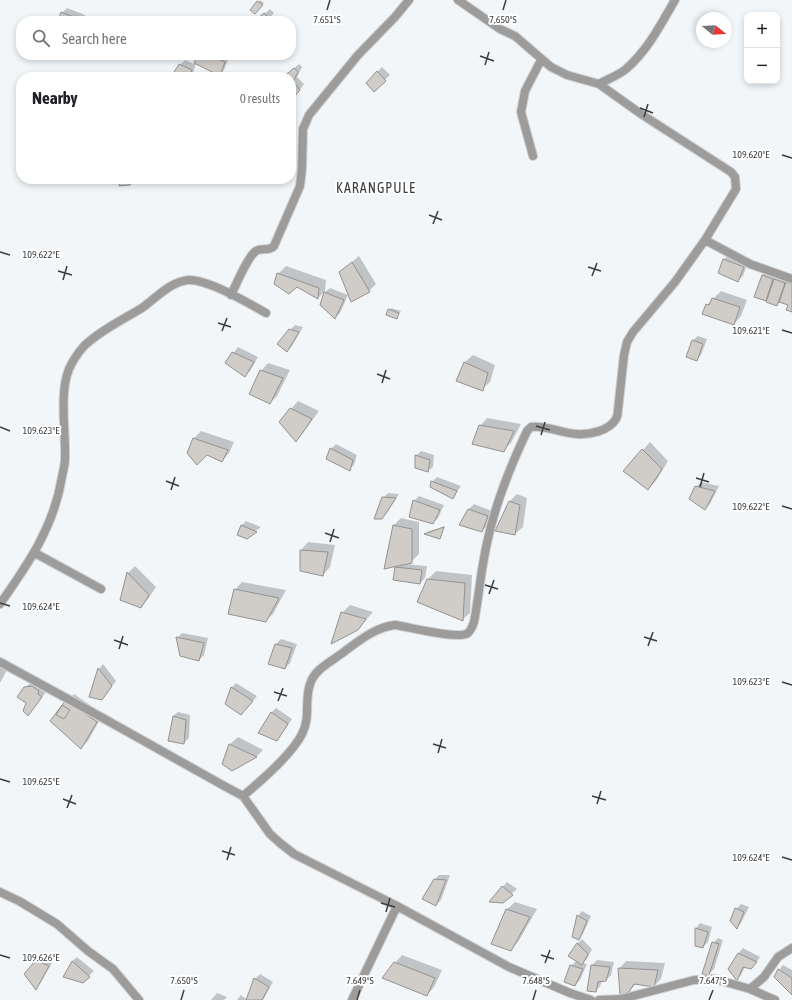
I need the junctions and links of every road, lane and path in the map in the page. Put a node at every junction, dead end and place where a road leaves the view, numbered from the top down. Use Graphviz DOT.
graph roads {
  1 [pos="409,0"];
  2 [pos="458,0"];
  3 [pos="675,0"];
  4 [pos="541,60"];
  5 [pos="599,84"];
  6 [pos="533,156"];
  7 [pos="704,240"];
  8 [pos="792,279"];
  9 [pos="232,295"];
  10 [pos="266,313"];
  11 [pos="35,553"];
  12 [pos="101,589"];
  13 [pos="0,604"];
  14 [pos="0,662"];
  15 [pos="243,796"];
  16 [pos="0,892"];
  17 [pos="397,906"];
  18 [pos="792,948"];
  19 [pos="750,989"];
  20 [pos="139,1000"];
  21 [pos="352,1000"];
  22 [pos="591,1000"];
  23 [pos="599,1000"];
  24 [pos="775,1000"];
  1 -- 9 [label="street"];
  2 -- 4 [label="street"];
  3 -- 5 [label="street"];
  4 -- 5 [label="street"];
  4 -- 6 [label="street"];
  5 -- 7 [label="street"];
  7 -- 8 [label="street"];
  7 -- 15 [label="street"];
  9 -- 10 [label="street"];
  9 -- 11 [label="street"];
  11 -- 12 [label="street"];
  11 -- 13 [label="street"];
  14 -- 15 [label="street"];
  15 -- 17 [label="street"];
  16 -- 20 [label="street"];
  17 -- 21 [label="street"];
  17 -- 22 [label="street"];
  18 -- 19 [label="street"];
  19 -- 23 [label="street"];
  19 -- 24 [label="street"];
}
